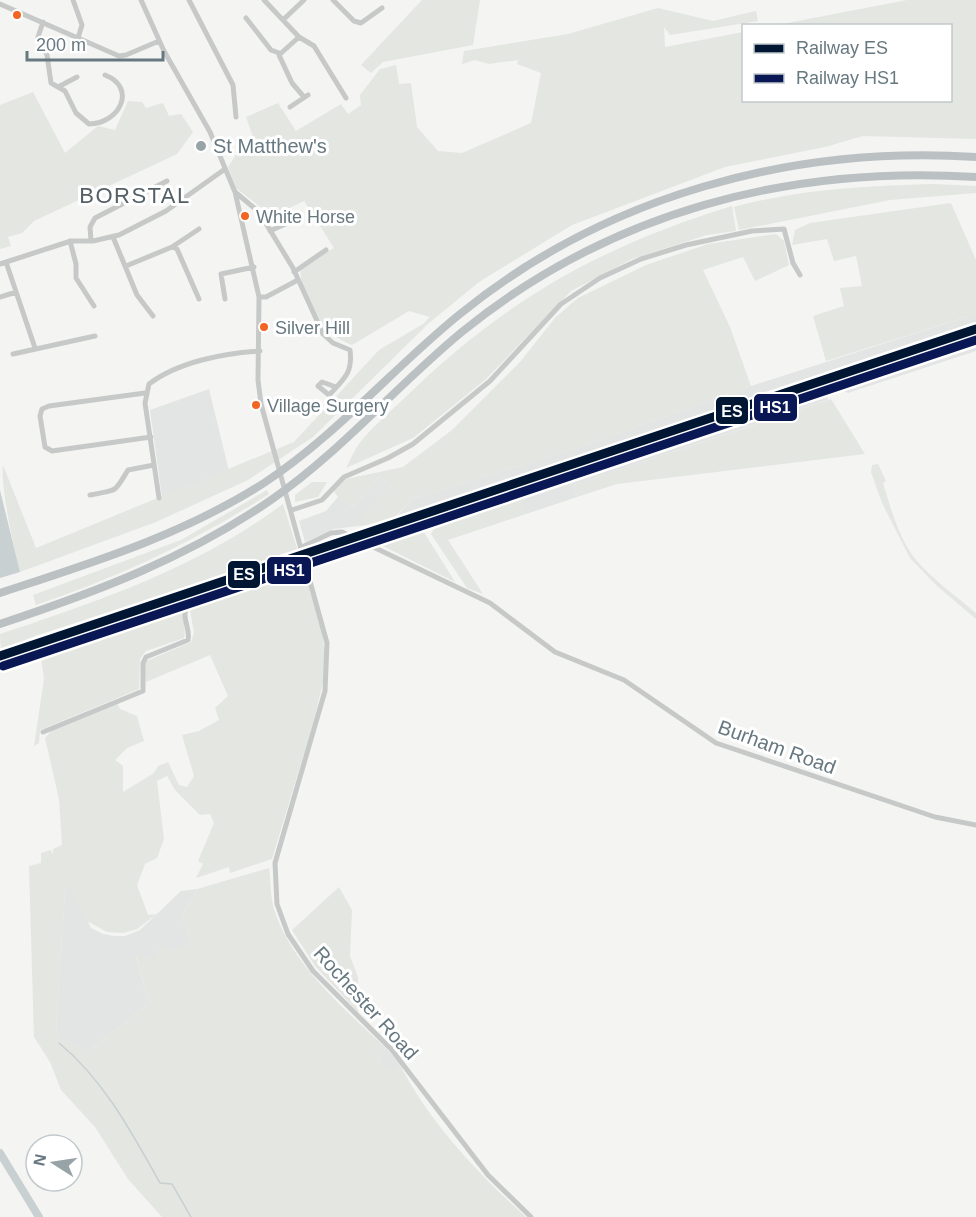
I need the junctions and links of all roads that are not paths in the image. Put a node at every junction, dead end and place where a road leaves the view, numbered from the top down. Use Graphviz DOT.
graph roads {
  1 [pos="73,0"];
  2 [pos="141,0"];
  3 [pos="189,0"];
  4 [pos="264,0"];
  5 [pos="304,0"];
  6 [pos="333,0"];
  7 [pos="0,4"];
  8 [pos="382,8"];
  9 [pos="246,18"];
  10 [pos="283,20"];
  11 [pos="43,22"];
  12 [pos="300,37"];
  13 [pos="78,38"];
  14 [pos="159,41"];
  15 [pos="279,53"];
  16 [pos="105,75"];
  17 [pos="77,77"];
  18 [pos="60,86"];
  19 [pos="346,98"];
  20 [pos="290,107"];
  21 [pos="236,117"];
  22 [pos="976,157"];
  23 [pos="225,169"];
  24 [pos="976,177"];
  25 [pos="167,181"];
  26 [pos="235,192"];
  27 [pos="294,220"];
  28 [pos="199,228"];
  29 [pos="270,231"];
  30 [pos="113,237"];
  31 [pos="70,241"];
  32 [pos="91,241"];
  33 [pos="172,247"];
  34 [pos="326,250"];
  35 [pos="3,263"];
  36 [pos="126,266"];
  37 [pos="254,267"];
  38 [pos="294,273"];
  39 [pos="800,275"];
  40 [pos="296,280"];
  41 [pos="16,292"];
  42 [pos="0,297"];
  43 [pos="259,297"];
  44 [pos="199,299"];
  45 [pos="225,299"];
  46 [pos="94,306"];
  47 [pos="153,316"];
  48 [pos="95,336"];
  49 [pos="35,348"];
  50 [pos="260,351"];
  51 [pos="13,354"];
  52 [pos="336,387"];
  53 [pos="146,393"];
  54 [pos="151,437"];
  55 [pos="154,465"];
  56 [pos="90,495"];
  57 [pos="159,498"];
  58 [pos="292,510"];
  59 [pos="302,546"];
  60 [pos="307,563"];
  61 [pos="0,593"];
  62 [pos="0,624"];
  63 [pos="43,732"];
  64 [pos="976,825"];
  65 [pos="531,1217"];
  1 -- 13 [label="street"];
  2 -- 14 [label="street, Rochester Road"];
  3 -- 21 [label="street"];
  4 -- 10 [label="street"];
  5 -- 10 [label="street"];
  6 -- 8 [label="street"];
  7 -- 11 [label="street"];
  9 -- 15 [label="street"];
  10 -- 12 [label="street"];
  11 -- 13 [label="street"];
  11 -- 18 [label="street"];
  12 -- 15 [label="street"];
  12 -- 19 [label="street"];
  13 -- 14 [label="street"];
  14 -- 23 [label="street, Rochester Road"];
  15 -- 20 [label="street"];
  16 -- 18 [label="street"];
  17 -- 18 [label="street"];
  22 -- 61 [label="highway"];
  23 -- 26 [label="street, Rochester Road"];
  23 -- 30 [label="street"];
  24 -- 62 [label="highway"];
  25 -- 32 [label="street"];
  26 -- 29 [label="street"];
  26 -- 37 [label="street, Rochester Road"];
  27 -- 29 [label="street"];
  28 -- 33 [label="street"];
  29 -- 38 [label="street"];
  30 -- 32 [label="street"];
  30 -- 36 [label="street"];
  31 -- 32 [label="street"];
  31 -- 35 [label="street"];
  31 -- 46 [label="street"];
  33 -- 36 [label="street"];
  33 -- 44 [label="street"];
  34 -- 38 [label="street"];
  35 -- 41 [label="street"];
  36 -- 47 [label="street"];
  37 -- 43 [label="street, Rochester Road"];
  37 -- 45 [label="street"];
  38 -- 40 [label="street"];
  39 -- 58 [label="street"];
  40 -- 43 [label="street"];
  40 -- 52 [label="street"];
  41 -- 42 [label="street"];
  41 -- 49 [label="street"];
  43 -- 50 [label="street, Rochester Road"];
  48 -- 49 [label="street"];
  49 -- 51 [label="street"];
  50 -- 53 [label="street"];
  50 -- 58 [label="street, Rochester Road"];
  53 -- 54 [label="street"];
  53 -- 54 [label="street"];
  54 -- 55 [label="street"];
  55 -- 56 [label="street"];
  55 -- 57 [label="street"];
  58 -- 59 [label="street, Rochester Road"];
  59 -- 60 [label="street, Rochester Road"];
  59 -- 64 [label="street, Burham Road"];
  60 -- 63 [label="street"];
  60 -- 65 [label="street, Rochester Road"];
}
